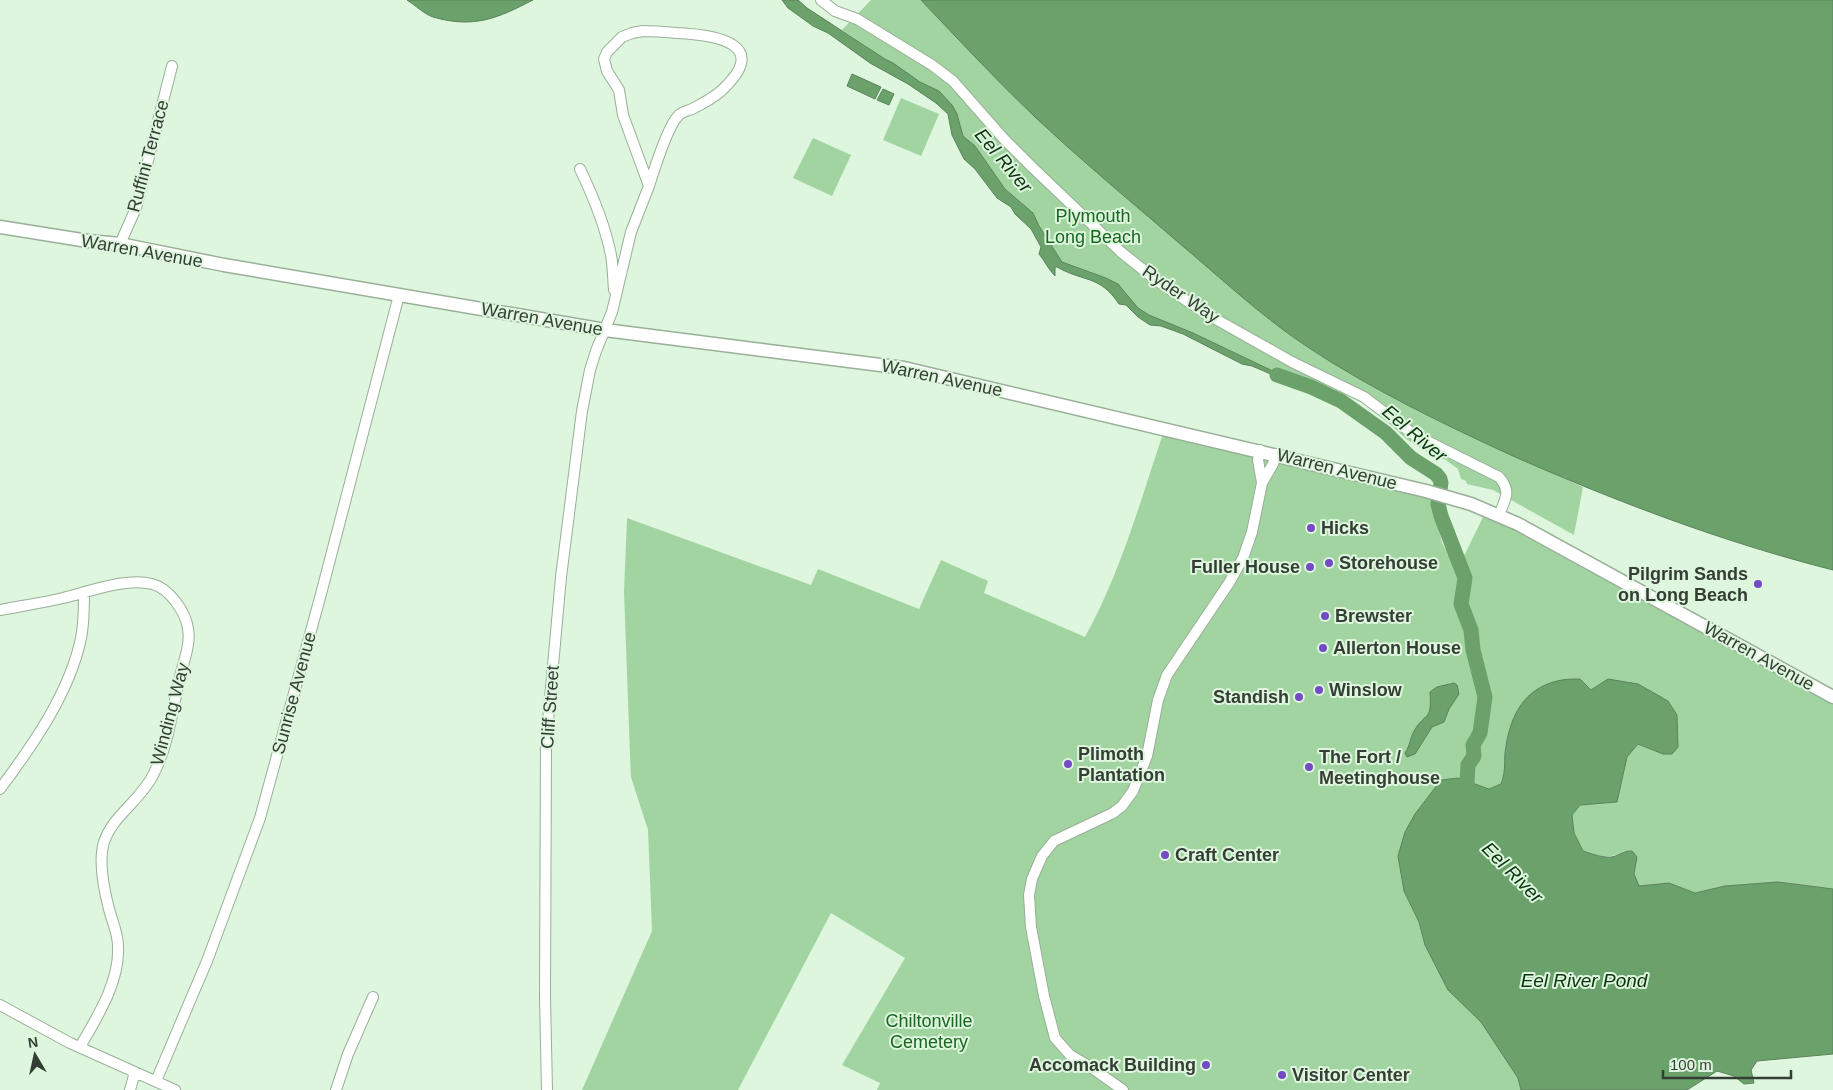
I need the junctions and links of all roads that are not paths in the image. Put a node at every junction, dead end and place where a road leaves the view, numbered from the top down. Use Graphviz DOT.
graph roads {
  1 [pos="821,0"];
  2 [pos="172,66"];
  3 [pos="580,169"];
  4 [pos="648,186"];
  5 [pos="0,227"];
  6 [pos="120,244"];
  7 [pos="399,295"];
  8 [pos="616,296"];
  9 [pos="605,330"];
  10 [pos="1260,450"];
  11 [pos="1276,454"];
  12 [pos="1262,483"];
  13 [pos="1499,514"];
  14 [pos="84,593"];
  15 [pos="0,610"];
  16 [pos="1833,697"];
  17 [pos="0,788"];
  18 [pos="373,996"];
  19 [pos="2,1009"];
  20 [pos="80,1047"];
  21 [pos="135,1072"];
  22 [pos="156,1081"];
  23 [pos="130,1090"];
  24 [pos="175,1090"];
  25 [pos="336,1090"];
  26 [pos="547,1090"];
  27 [pos="1124,1090"];
  1 -- 13 [label="street, Ryder Way"];
  2 -- 6 [label="street, Ruffini Terrace"];
  3 -- 8 [label="street"];
  4 -- 4 [label="street, Cliff Street"];
  4 -- 8 [label="street, Cliff Street"];
  5 -- 6 [label="main road, Warren Avenue"];
  6 -- 7 [label="main road, Warren Avenue"];
  7 -- 9 [label="main road, Warren Avenue"];
  7 -- 22 [label="street, Sunrise Avenue"];
  8 -- 9 [label="street, Cliff Street"];
  9 -- 10 [label="main road, Warren Avenue"];
  9 -- 26 [label="street, Cliff Street"];
  10 -- 11 [label="main road, Warren Avenue"];
  10 -- 12 [label="street"];
  11 -- 12 [label="street"];
  11 -- 13 [label="main road, Warren Avenue"];
  12 -- 27 [label="street"];
  13 -- 16 [label="main road, Warren Avenue"];
  14 -- 15 [label="street, Winding Way"];
  14 -- 17 [label="street"];
  14 -- 20 [label="street, Winding Way"];
  18 -- 25 [label="street"];
  19 -- 20 [label="street"];
  20 -- 21 [label="street"];
  21 -- 22 [label="street"];
  21 -- 23 [label="street"];
  22 -- 24 [label="street"];
}
